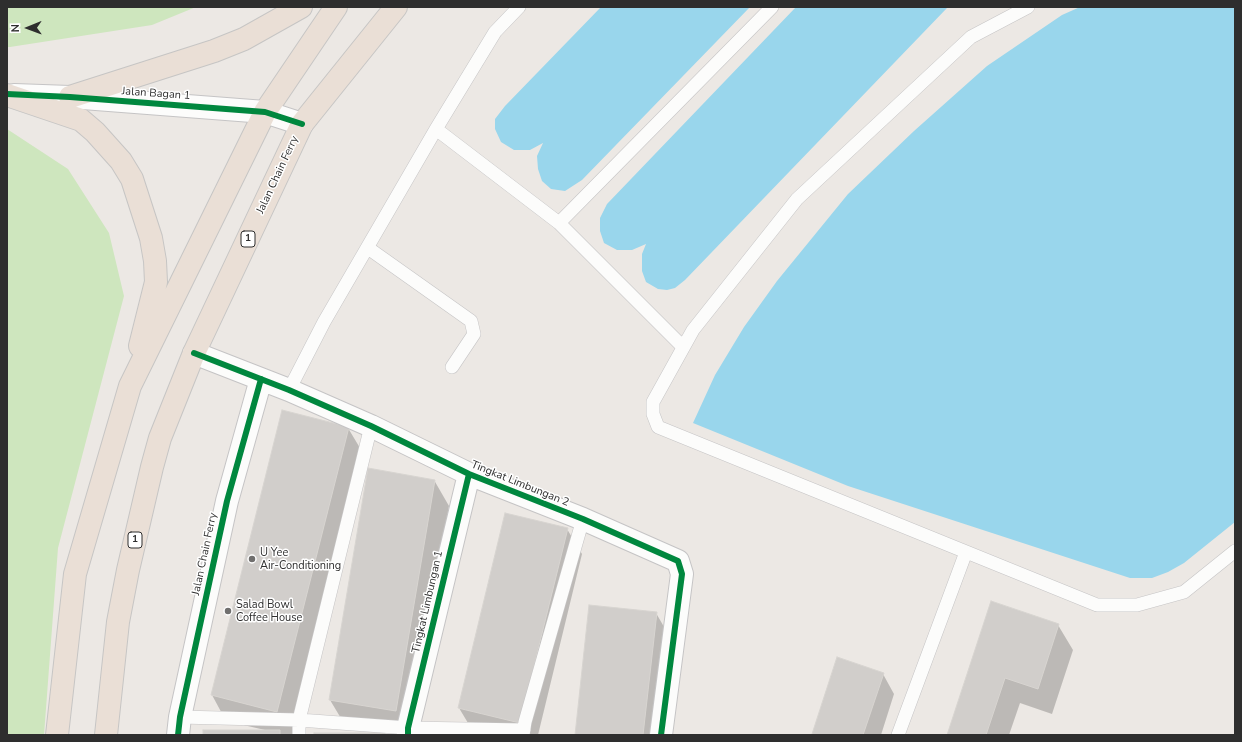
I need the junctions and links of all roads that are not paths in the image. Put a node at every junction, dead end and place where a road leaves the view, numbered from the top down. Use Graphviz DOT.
graph roads {
  1 [pos="301,7"];
  2 [pos="336,7"];
  3 [pos="396,7"];
  4 [pos="520,7"];
  5 [pos="772,7"];
  6 [pos="1028,7"];
  7 [pos="7,95"];
  8 [pos="70,97"];
  9 [pos="265,112"];
  10 [pos="302,124"];
  11 [pos="436,129"];
  12 [pos="559,223"];
  13 [pos="368,248"];
  14 [pos="693,330"];
  15 [pos="194,353"];
  16 [pos="452,367"];
  17 [pos="261,379"];
  18 [pos="130,386"];
  19 [pos="289,390"];
  20 [pos="371,426"];
  21 [pos="469,474"];
  22 [pos="583,519"];
  23 [pos="1235,551"];
  24 [pos="966,552"];
  25 [pos="299,720"];
  26 [pos="179,726"];
  27 [pos="408,731"];
  28 [pos="524,733"];
  29 [pos="57,735"];
  30 [pos="106,735"];
  31 [pos="299,735"];
  32 [pos="661,735"];
  33 [pos="898,735"];
  1 -- 8 [label="highway"];
  2 -- 9 [label="highway"];
  3 -- 10 [label="highway, Jalan Chain Ferry / 1"];
  4 -- 11 [label="lane"];
  5 -- 12 [label="lane"];
  6 -- 14 [label="lane"];
  7 -- 8 [label="street, Jalan Bagan 1"];
  7 -- 18 [label="highway"];
  8 -- 9 [label="street, Jalan Bagan 1"];
  9 -- 10 [label="street, Jalan Bagan 1"];
  9 -- 18 [label="highway"];
  10 -- 15 [label="highway, Jalan Chain Ferry / 1"];
  11 -- 12 [label="lane"];
  11 -- 13 [label="lane"];
  12 -- 14 [label="lane"];
  13 -- 16 [label="lane"];
  13 -- 19 [label="lane"];
  14 -- 24 [label="lane"];
  15 -- 17 [label="street, Tingkat Limbungan 2"];
  15 -- 30 [label="highway, Jalan Chain Ferry / 1"];
  17 -- 19 [label="street, Tingkat Limbungan 2"];
  17 -- 26 [label="street, Jalan Chain Ferry"];
  18 -- 29 [label="highway"];
  19 -- 20 [label="street, Tingkat Limbungan 2"];
  20 -- 21 [label="street, Tingkat Limbungan 2"];
  20 -- 25 [label="lane"];
  21 -- 22 [label="street, Tingkat Limbungan 2"];
  21 -- 27 [label="street, Tingkat Limbungan 1"];
  22 -- 28 [label="lane"];
  22 -- 32 [label="street, Tingkat Limbungan 2"];
  23 -- 24 [label="lane"];
  24 -- 33 [label="lane"];
  25 -- 26 [label="lane"];
  25 -- 27 [label="lane"];
  25 -- 31 [label="lane"];
  27 -- 28 [label="lane"];
}
